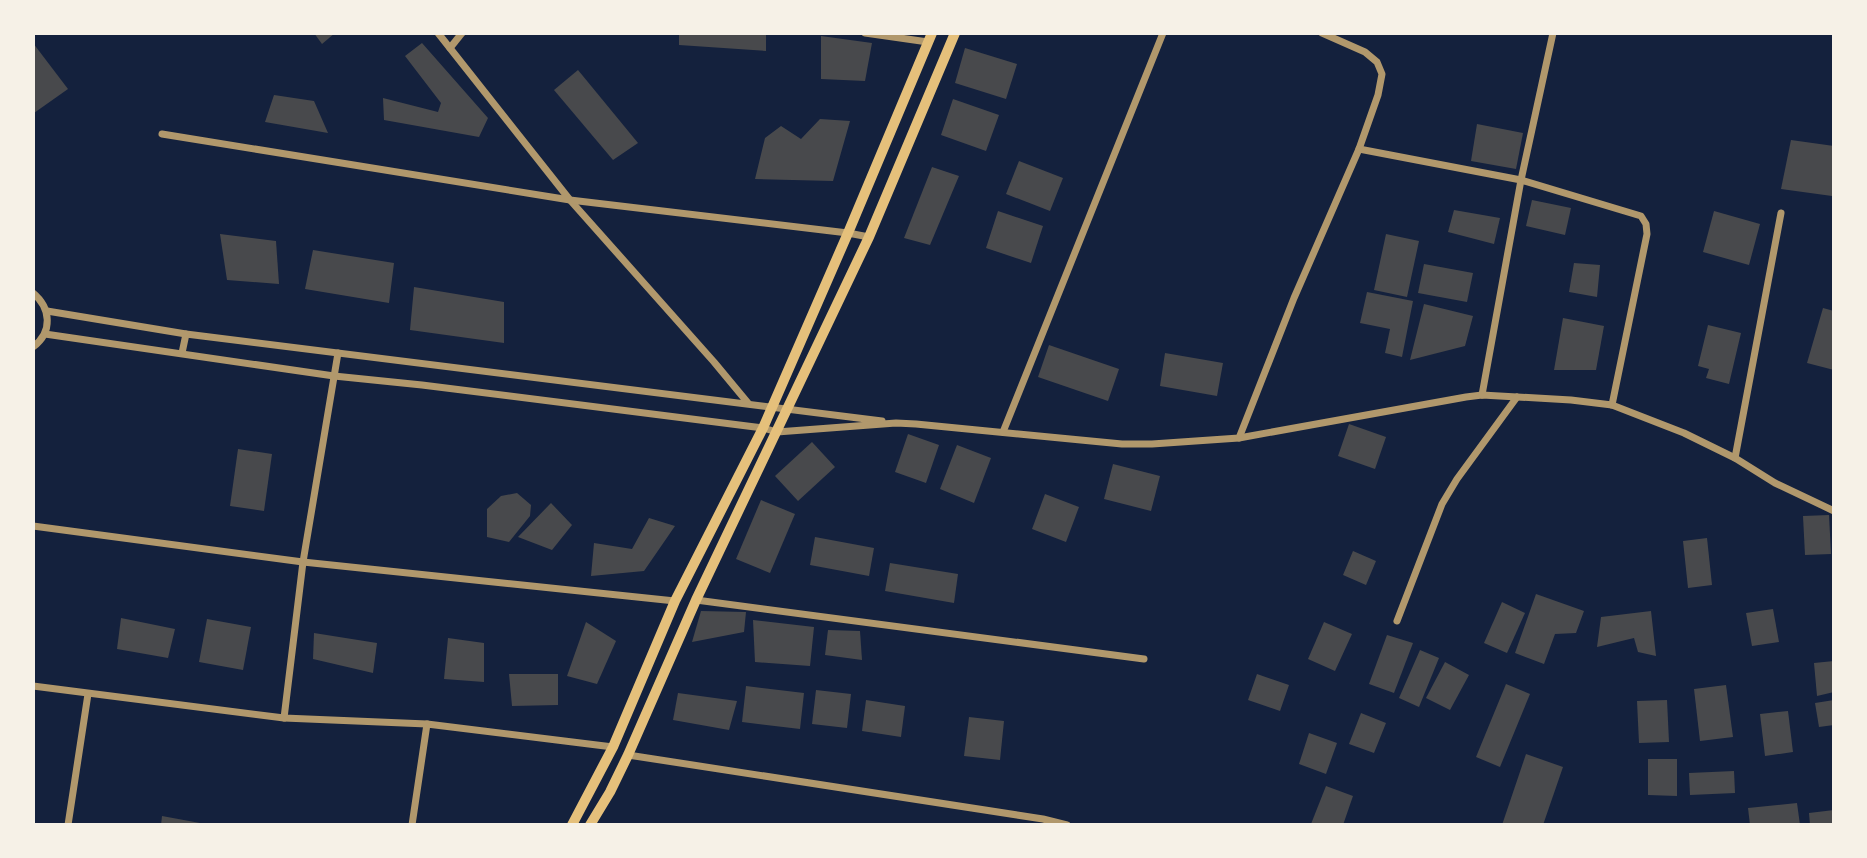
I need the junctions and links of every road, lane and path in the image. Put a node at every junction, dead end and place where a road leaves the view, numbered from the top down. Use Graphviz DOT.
graph roads {
  1 [pos="438,33"];
  2 [pos="462,33"];
  3 [pos="865,33"];
  4 [pos="955,33"];
  5 [pos="1163,33"];
  6 [pos="1322,33"];
  7 [pos="1553,33"];
  8 [pos="930,38"];
  9 [pos="450,48"];
  10 [pos="162,134"];
  11 [pos="1359,149"];
  12 [pos="1521,180"];
  13 [pos="570,200"];
  14 [pos="1781,213"];
  15 [pos="848,233"];
  16 [pos="869,237"];
  17 [pos="33,293"];
  18 [pos="47,311"];
  19 [pos="45,334"];
  20 [pos="186,334"];
  21 [pos="33,346"];
  22 [pos="338,353"];
  23 [pos="182,354"];
  24 [pos="334,376"];
  25 [pos="1482,395"];
  26 [pos="1517,397"];
  27 [pos="749,404"];
  28 [pos="1612,405"];
  29 [pos="771,408"];
  30 [pos="786,411"];
  31 [pos="897,424"];
  32 [pos="762,428"];
  33 [pos="777,432"];
  34 [pos="1003,432"];
  35 [pos="1239,438"];
  36 [pos="1735,458"];
  37 [pos="1834,510"];
  38 [pos="33,526"];
  39 [pos="303,562"];
  40 [pos="696,600"];
  41 [pos="675,601"];
  42 [pos="1397,621"];
  43 [pos="1144,659"];
  44 [pos="33,686"];
  45 [pos="88,694"];
  46 [pos="284,718"];
  47 [pos="427,724"];
  48 [pos="613,747"];
  49 [pos="628,755"];
  50 [pos="68,825"];
  51 [pos="412,825"];
  52 [pos="572,825"];
  53 [pos="590,825"];
  54 [pos="1067,825"];
  1 -- 9 [label="street"];
  2 -- 9 [label="street"];
  3 -- 8 [label="street"];
  4 -- 16 [label="main road"];
  5 -- 34 [label="street"];
  6 -- 11 [label="street"];
  7 -- 12 [label="street"];
  8 -- 15 [label="main road"];
  9 -- 13 [label="street"];
  10 -- 13 [label="street"];
  11 -- 12 [label="street"];
  11 -- 35 [label="street"];
  12 -- 25 [label="street"];
  12 -- 28 [label="street"];
  13 -- 15 [label="street"];
  13 -- 27 [label="street"];
  14 -- 36 [label="street"];
  15 -- 16 [label="street"];
  15 -- 29 [label="main road"];
  16 -- 30 [label="main road"];
  17 -- 18 [label="street"];
  18 -- 19 [label="street"];
  18 -- 20 [label="street"];
  19 -- 21 [label="street"];
  19 -- 23 [label="street"];
  20 -- 22 [label="street"];
  20 -- 23 [label="street"];
  22 -- 24 [label="street"];
  22 -- 27 [label="street"];
  23 -- 24 [label="street"];
  24 -- 32 [label="street"];
  24 -- 39 [label="street"];
  25 -- 26 [label="street"];
  25 -- 35 [label="street"];
  26 -- 28 [label="street"];
  26 -- 42 [label="street"];
  27 -- 29 [label="street"];
  28 -- 36 [label="street"];
  29 -- 30 [label="street"];
  29 -- 32 [label="main road"];
  30 -- 31 [label="street"];
  30 -- 33 [label="main road"];
  31 -- 33 [label="street"];
  31 -- 34 [label="street"];
  32 -- 33 [label="street"];
  32 -- 41 [label="main road"];
  33 -- 40 [label="main road"];
  34 -- 35 [label="street"];
  36 -- 37 [label="street"];
  38 -- 39 [label="street"];
  39 -- 41 [label="street"];
  39 -- 46 [label="street"];
  40 -- 43 [label="street"];
  40 -- 49 [label="main road"];
  41 -- 48 [label="main road"];
  44 -- 45 [label="street"];
  45 -- 46 [label="street"];
  45 -- 50 [label="street"];
  46 -- 47 [label="street"];
  47 -- 48 [label="street"];
  47 -- 51 [label="street"];
  48 -- 52 [label="main road"];
  49 -- 53 [label="main road"];
  49 -- 54 [label="street"];
}
